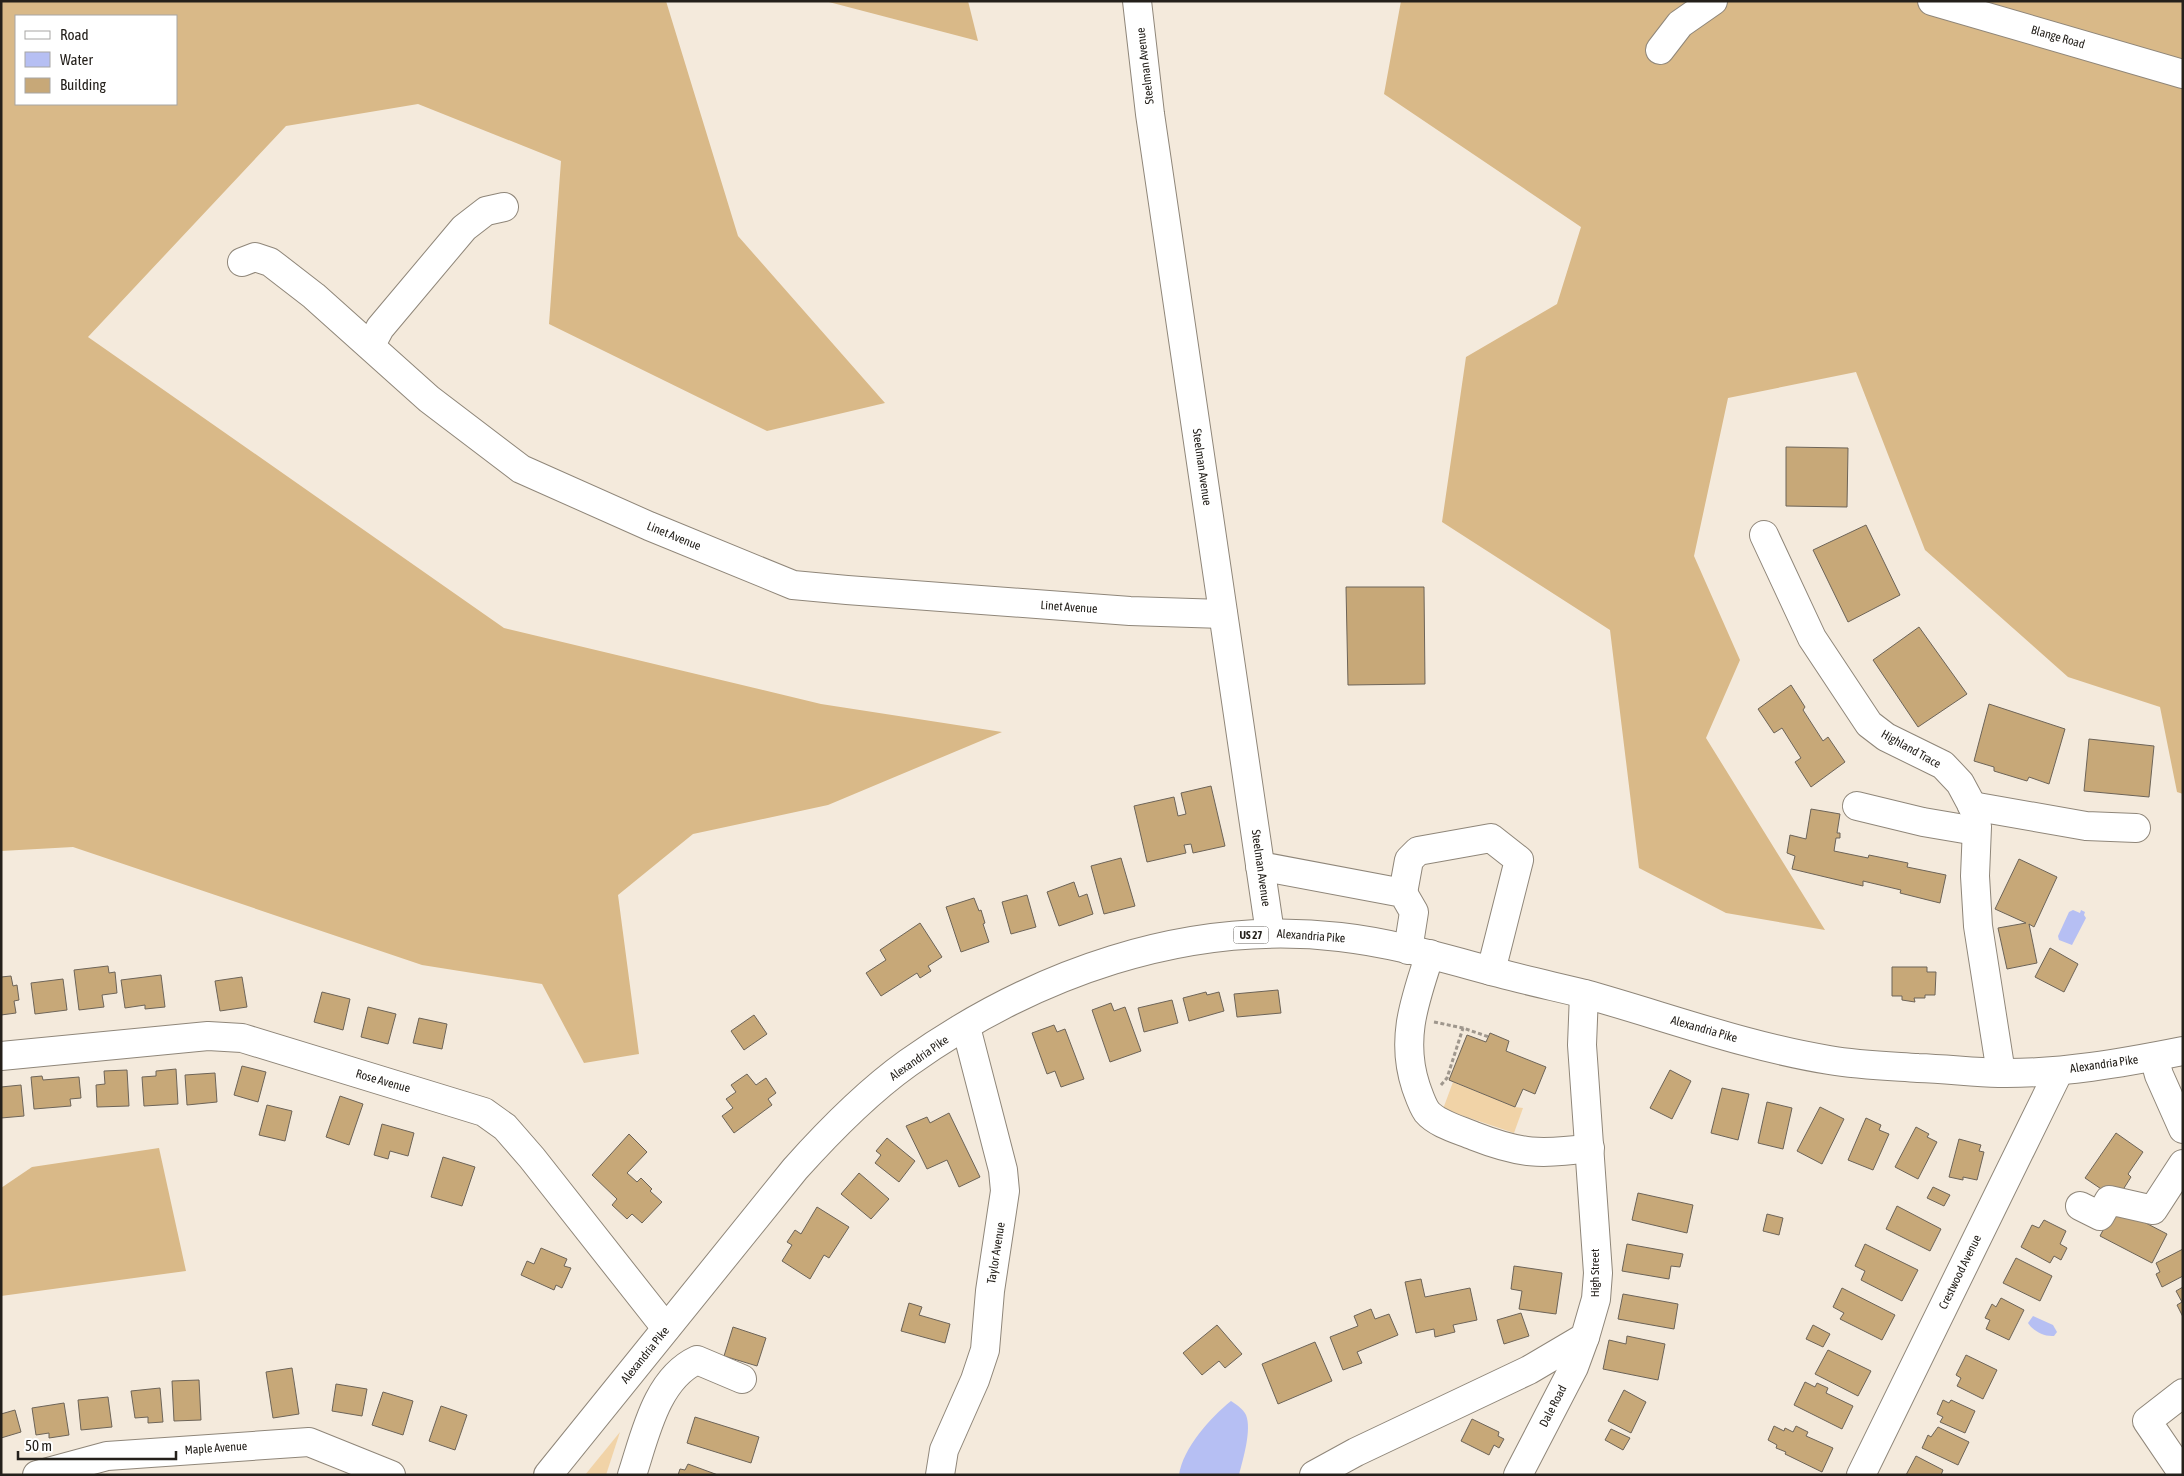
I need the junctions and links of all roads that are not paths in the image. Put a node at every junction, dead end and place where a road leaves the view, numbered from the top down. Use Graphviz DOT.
graph roads {
  1 [pos="1137,1"];
  2 [pos="1712,1"];
  3 [pos="1932,1"];
  4 [pos="1660,50"];
  5 [pos="2183,74"];
  6 [pos="504,207"];
  7 [pos="242,262"];
  8 [pos="371,345"];
  9 [pos="1764,535"];
  10 [pos="1223,614"];
  11 [pos="1857,806"];
  12 [pos="1974,818"];
  13 [pos="2136,828"];
  14 [pos="1260,866"];
  15 [pos="1403,893"];
  16 [pos="1270,933"];
  17 [pos="1419,952"];
  18 [pos="1491,971"];
  19 [pos="1584,994"];
  20 [pos="966,1027"];
  21 [pos="2183,1051"];
  22 [pos="1,1056"];
  23 [pos="2154,1057"];
  24 [pos="2059,1071"];
  25 [pos="2001,1073"];
  26 [pos="2183,1129"];
  27 [pos="1590,1148"];
  28 [pos="2183,1164"];
  29 [pos="2080,1206"];
  30 [pos="666,1328"];
  31 [pos="1585,1337"];
  32 [pos="742,1379"];
  33 [pos="2183,1393"];
  34 [pos="2183,1474"];
  35 [pos="37,1475"];
  36 [pos="391,1475"];
  37 [pos="548,1475"];
  38 [pos="632,1475"];
  39 [pos="940,1475"];
  40 [pos="1314,1475"];
  41 [pos="1518,1475"];
  42 [pos="1861,1475"];
  1 -- 10 [label="street, Steelman Avenue"];
  2 -- 4 [label="street"];
  3 -- 5 [label="street, Blange Road"];
  6 -- 8 [label="street"];
  7 -- 8 [label="street, Linet Avenue"];
  8 -- 10 [label="street, Linet Avenue"];
  9 -- 12 [label="street, Highland Trace"];
  10 -- 14 [label="street, Steelman Avenue"];
  11 -- 12 [label="street"];
  12 -- 13 [label="street"];
  12 -- 25 [label="street, Highland Trace"];
  14 -- 15 [label="street"];
  14 -- 16 [label="street, Steelman Avenue"];
  15 -- 17 [label="street"];
  15 -- 18 [label="street"];
  16 -- 17 [label="street, Alexandria Pike / US 27"];
  16 -- 20 [label="street, Alexandria Pike / US 27"];
  17 -- 18 [label="street, Alexandria Pike / US 27"];
  17 -- 27 [label="street"];
  18 -- 19 [label="street, Alexandria Pike / US 27"];
  19 -- 25 [label="street, Alexandria Pike / US 27"];
  19 -- 27 [label="street, High Street"];
  20 -- 30 [label="street, Alexandria Pike / US 27"];
  20 -- 39 [label="street, Taylor Avenue"];
  21 -- 23 [label="street, Alexandria Pike / US 27"];
  22 -- 30 [label="street, Rose Avenue"];
  23 -- 24 [label="street, Alexandria Pike / US 27"];
  23 -- 26 [label="street"];
  24 -- 25 [label="street, Alexandria Pike / US 27"];
  24 -- 42 [label="street, Crestwood Avenue"];
  27 -- 31 [label="street, High Street"];
  28 -- 29 [label="street"];
  30 -- 37 [label="street, Alexandria Pike / US 27"];
  31 -- 40 [label="street"];
  31 -- 41 [label="street, Dale Road"];
  32 -- 38 [label="street"];
  33 -- 34 [label="street"];
  35 -- 36 [label="street, Maple Avenue"];
}
